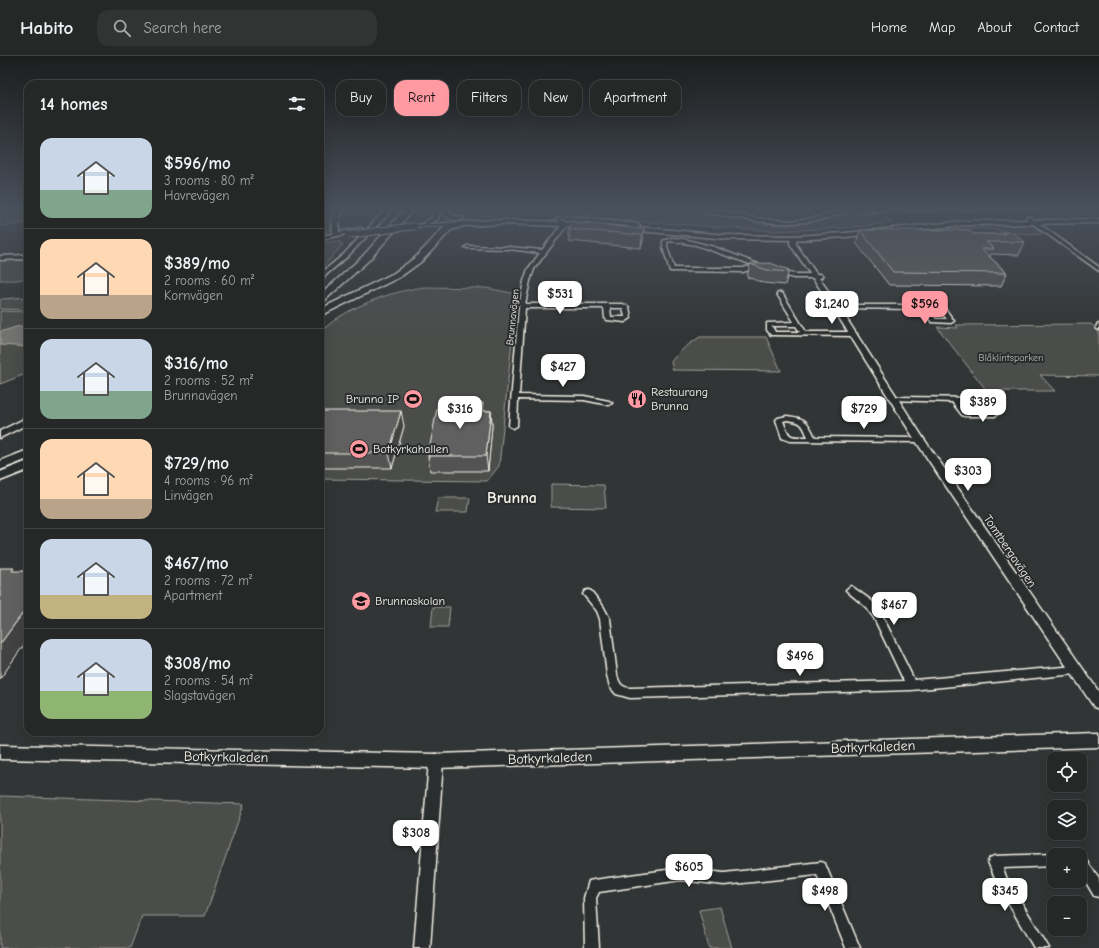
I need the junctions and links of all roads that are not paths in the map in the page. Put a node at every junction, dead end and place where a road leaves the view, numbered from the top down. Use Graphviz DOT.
graph roads {
  1 [pos="350,251"];
  2 [pos="365,251"];
  3 [pos="372,251"];
  4 [pos="428,251"];
  5 [pos="531,251"];
  6 [pos="667,251"];
  7 [pos="717,251"];
  8 [pos="801,251"];
  9 [pos="1074,251"];
  10 [pos="543,252"];
  11 [pos="24,257"];
  12 [pos="0,258"];
  13 [pos="758,265"];
  14 [pos="1099,269"];
  15 [pos="324,274"];
  16 [pos="817,276"];
  17 [pos="324,288"];
  18 [pos="780,294"];
  19 [pos="324,296"];
  20 [pos="522,306"];
  21 [pos="607,306"];
  22 [pos="836,307"];
  23 [pos="922,307"];
  24 [pos="324,311"];
  25 [pos="798,324"];
  26 [pos="804,334"];
  27 [pos="854,334"];
  28 [pos="515,397"];
  29 [pos="894,399"];
  30 [pos="954,400"];
  31 [pos="609,403"];
  32 [pos="24,422"];
  33 [pos="514,426"];
  34 [pos="0,435"];
  35 [pos="812,439"];
  36 [pos="920,440"];
  37 [pos="24,456"];
  38 [pos="0,466"];
  39 [pos="24,467"];
  40 [pos="0,477"];
  41 [pos="851,590"];
  42 [pos="588,594"];
  43 [pos="1076,670"];
  44 [pos="911,685"];
  45 [pos="1099,703"];
  46 [pos="1099,740"];
  47 [pos="0,752"];
  48 [pos="436,761"];
  49 [pos="1047,860"];
  50 [pos="1087,872"];
  51 [pos="1099,892"];
  52 [pos="422,948"];
  53 [pos="592,948"];
  54 [pos="852,948"];
  55 [pos="1042,948"];
  1 -- 15 [label="main road"];
  2 -- 17 [label="highway"];
  3 -- 19 [label="highway"];
  4 -- 24 [label="highway"];
  5 -- 10 [label="street"];
  6 -- 13 [label="street"];
  7 -- 13 [label="street"];
  8 -- 16 [label="street, Tomtbergavägen"];
  9 -- 14 [label="street"];
  10 -- 20 [label="street, Brunnavägen"];
  11 -- 12 [label="street"];
  13 -- 16 [label="street"];
  16 -- 22 [label="street, Tomtbergavägen"];
  18 -- 25 [label="street"];
  20 -- 21 [label="street"];
  20 -- 28 [label="street, Brunnavägen"];
  22 -- 23 [label="street"];
  22 -- 27 [label="street, Tomtbergavägen"];
  23 -- 23 [label="street"];
  25 -- 26 [label="street"];
  25 -- 26 [label="street"];
  26 -- 27 [label="street"];
  27 -- 29 [label="street, Tomtbergavägen"];
  28 -- 31 [label="street"];
  28 -- 33 [label="street, Brunnavägen"];
  29 -- 30 [label="street"];
  29 -- 36 [label="street, Tomtbergavägen"];
  30 -- 30 [label="street"];
  32 -- 34 [label="main road"];
  35 -- 36 [label="street"];
  36 -- 43 [label="street, Tomtbergavägen"];
  37 -- 38 [label="highway"];
  39 -- 40 [label="highway"];
  41 -- 44 [label="street"];
  42 -- 44 [label="street"];
  43 -- 44 [label="street"];
  43 -- 45 [label="street, Tomtbergavägen"];
  46 -- 48 [label="main road, Botkyrkaleden"];
  47 -- 48 [label="main road, Botkyrkaleden"];
  48 -- 52 [label="street"];
  49 -- 55 [label="street"];
  50 -- 51 [label="street"];
  53 -- 54 [label="street"];
}
